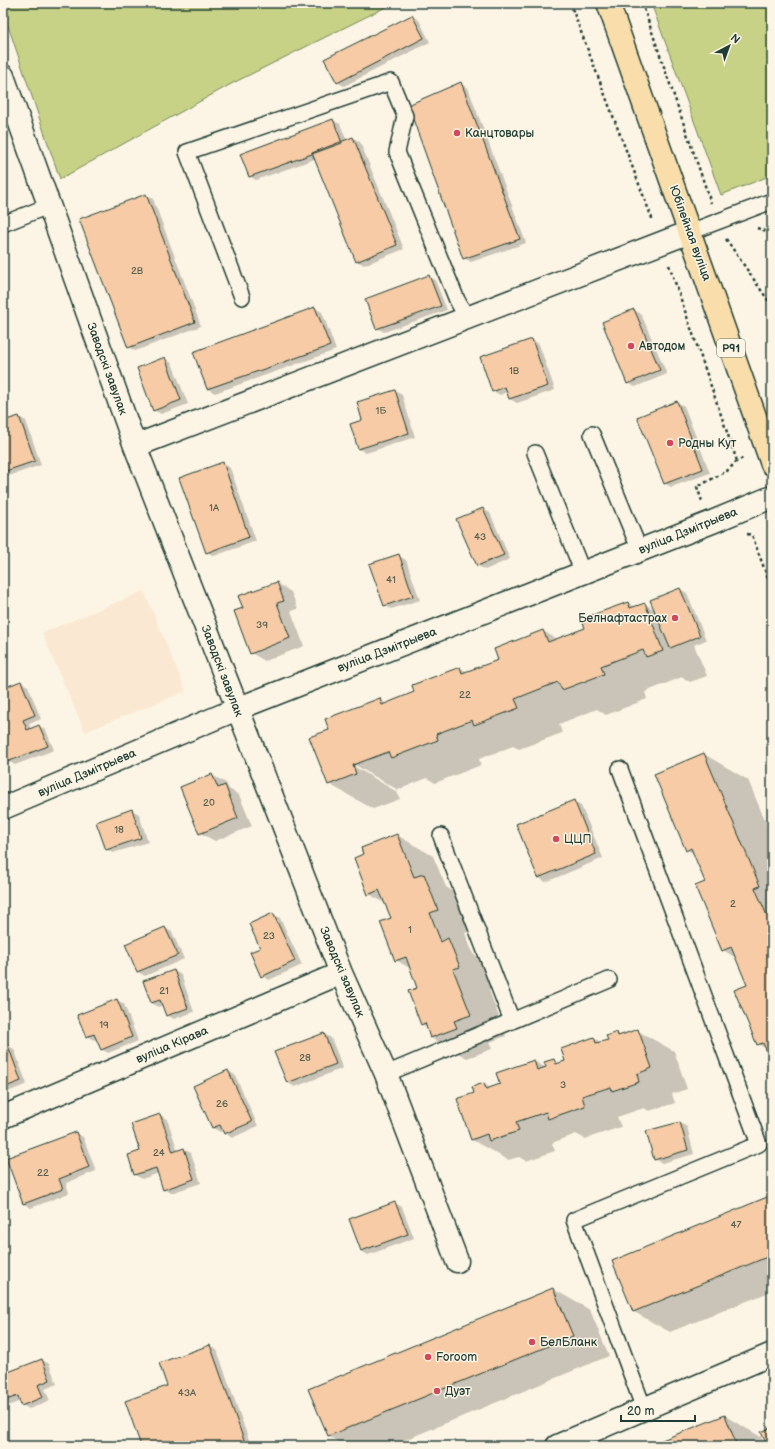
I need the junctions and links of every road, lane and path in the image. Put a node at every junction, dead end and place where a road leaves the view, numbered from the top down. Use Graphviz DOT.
graph roads {
  1 [pos="608,3"];
  2 [pos="642,3"];
  3 [pos="3,76"];
  4 [pos="772,202"];
  5 [pos="48,206"];
  6 [pos="718,222"];
  7 [pos="3,224"];
  8 [pos="690,232"];
  9 [pos="242,297"];
  10 [pos="772,306"];
  11 [pos="467,318"];
  12 [pos="592,434"];
  13 [pos="134,446"];
  14 [pos="535,453"];
  15 [pos="772,464"];
  16 [pos="772,497"];
  17 [pos="640,551"];
  18 [pos="583,573"];
  19 [pos="237,709"];
  20 [pos="620,769"];
  21 [pos="3,808"];
  22 [pos="441,836"];
  23 [pos="341,973"];
  24 [pos="609,980"];
  25 [pos="512,1021"];
  26 [pos="386,1074"];
  27 [pos="3,1117"];
  28 [pos="457,1260"];
  29 [pos="772,1354"];
  30 [pos="644,1409"];
  31 [pos="557,1446"];
  1 -- 8 [label="main road, Юбілейная вуліца / Р91"];
  2 -- 6 [label="path"];
  3 -- 5 [label="street, Заводскі завулак"];
  4 -- 6 [label="lane"];
  5 -- 7 [label="lane"];
  5 -- 13 [label="street, Заводскі завулак"];
  6 -- 8 [label="lane"];
  6 -- 10 [label="path"];
  8 -- 11 [label="street"];
  8 -- 15 [label="main road, Юбілейная вуліца / Р91"];
  9 -- 11 [label="lane"];
  11 -- 13 [label="street"];
  12 -- 17 [label="lane"];
  13 -- 19 [label="street, Заводскі завулак"];
  14 -- 18 [label="lane"];
  16 -- 17 [label="street, вуліца Дзмітрыева"];
  17 -- 18 [label="street, вуліца Дзмітрыева"];
  18 -- 19 [label="street, вуліца Дзмітрыева"];
  19 -- 21 [label="street, вуліца Дзмітрыева"];
  19 -- 23 [label="street, Заводскі завулак"];
  20 -- 30 [label="lane"];
  22 -- 25 [label="lane"];
  23 -- 26 [label="street, Заводскі завулак"];
  23 -- 27 [label="street, вуліца Кірава"];
  24 -- 25 [label="lane"];
  25 -- 26 [label="lane"];
  26 -- 28 [label="street, Заводскі завулак"];
  29 -- 30 [label="street"];
  30 -- 31 [label="street"];
}
